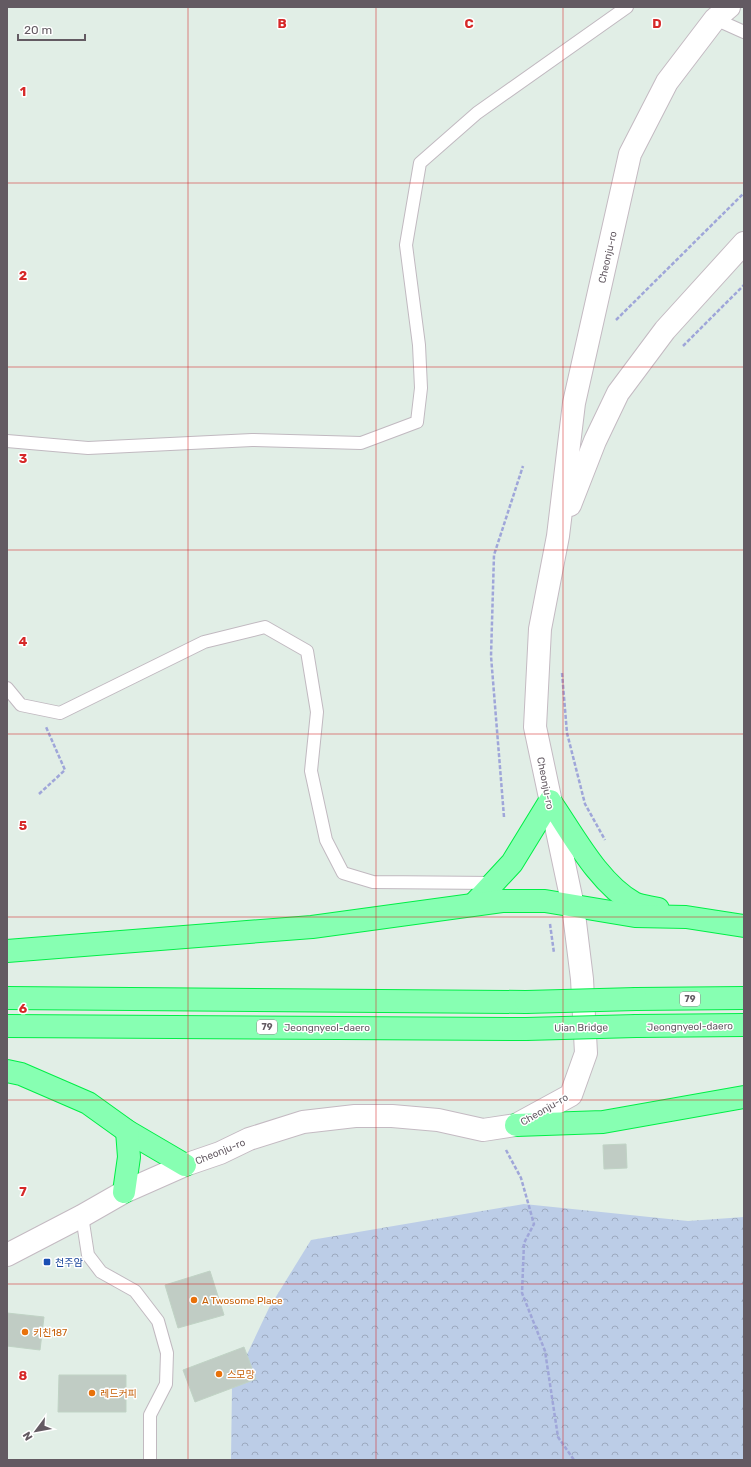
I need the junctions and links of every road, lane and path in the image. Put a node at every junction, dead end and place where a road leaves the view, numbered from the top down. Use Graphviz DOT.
graph roads {
  1 [pos="628,7"];
  2 [pos="722,13"];
  3 [pos="744,32"];
  4 [pos="744,193"];
  5 [pos="744,244"];
  6 [pos="744,285"];
  7 [pos="614,322"];
  8 [pos="682,347"];
  9 [pos="7,442"];
  10 [pos="523,466"];
  11 [pos="558,536"];
  12 [pos="562,671"];
  13 [pos="7,688"];
  14 [pos="38,709"];
  15 [pos="39,794"];
  16 [pos="550,801"];
  17 [pos="504,817"];
  18 [pos="608,846"];
  19 [pos="495,883"];
  20 [pos="475,903"];
  21 [pos="574,906"];
  22 [pos="549,917"];
  23 [pos="686,917"];
  24 [pos="744,926"];
  25 [pos="7,951"];
  26 [pos="555,955"];
  27 [pos="7,998"];
  28 [pos="744,998"];
  29 [pos="744,1025"];
  30 [pos="7,1026"];
  31 [pos="636,1026"];
  32 [pos="526,1029"];
  33 [pos="7,1071"];
  34 [pos="744,1097"];
  35 [pos="516,1125"];
  36 [pos="126,1131"];
  37 [pos="504,1147"];
  38 [pos="185,1165"];
  39 [pos="124,1192"];
  40 [pos="82,1216"];
  41 [pos="7,1255"];
  42 [pos="150,1460"];
  43 [pos="574,1460"];
  1 -- 9 [label="lane"];
  2 -- 3 [label="lane"];
  2 -- 11 [label="main road, Cheonju-ro"];
  4 -- 7 [label="path"];
  5 -- 11 [label="main road, Cheonju-ro"];
  6 -- 8 [label="path"];
  10 -- 17 [label="path"];
  11 -- 16 [label="main road, Cheonju-ro"];
  12 -- 18 [label="path"];
  13 -- 14 [label="lane"];
  14 -- 15 [label="path"];
  14 -- 19 [label="lane"];
  16 -- 19 [label="highway"];
  16 -- 21 [label="main road, Cheonju-ro"];
  16 -- 23 [label="highway"];
  19 -- 20 [label="highway"];
  20 -- 21 [label="highway"];
  20 -- 25 [label="highway"];
  21 -- 23 [label="highway"];
  21 -- 35 [label="main road, Cheonju-ro"];
  22 -- 26 [label="path"];
  23 -- 24 [label="highway"];
  27 -- 28 [label="highway, 79, bridge"];
  29 -- 31 [label="highway, Jeongnyeol-daero / 79"];
  30 -- 32 [label="highway, Jeongnyeol-daero / 79"];
  31 -- 32 [label="highway, Uian Bridge / 79, bridge"];
  33 -- 36 [label="highway"];
  34 -- 35 [label="highway"];
  35 -- 38 [label="main road, Cheonju-ro"];
  36 -- 38 [label="highway"];
  36 -- 39 [label="highway"];
  37 -- 43 [label="path"];
  38 -- 39 [label="main road, Cheonju-ro"];
  39 -- 40 [label="main road, Cheonju-ro"];
  40 -- 41 [label="main road, Cheonju-ro"];
  40 -- 42 [label="lane"];
}
